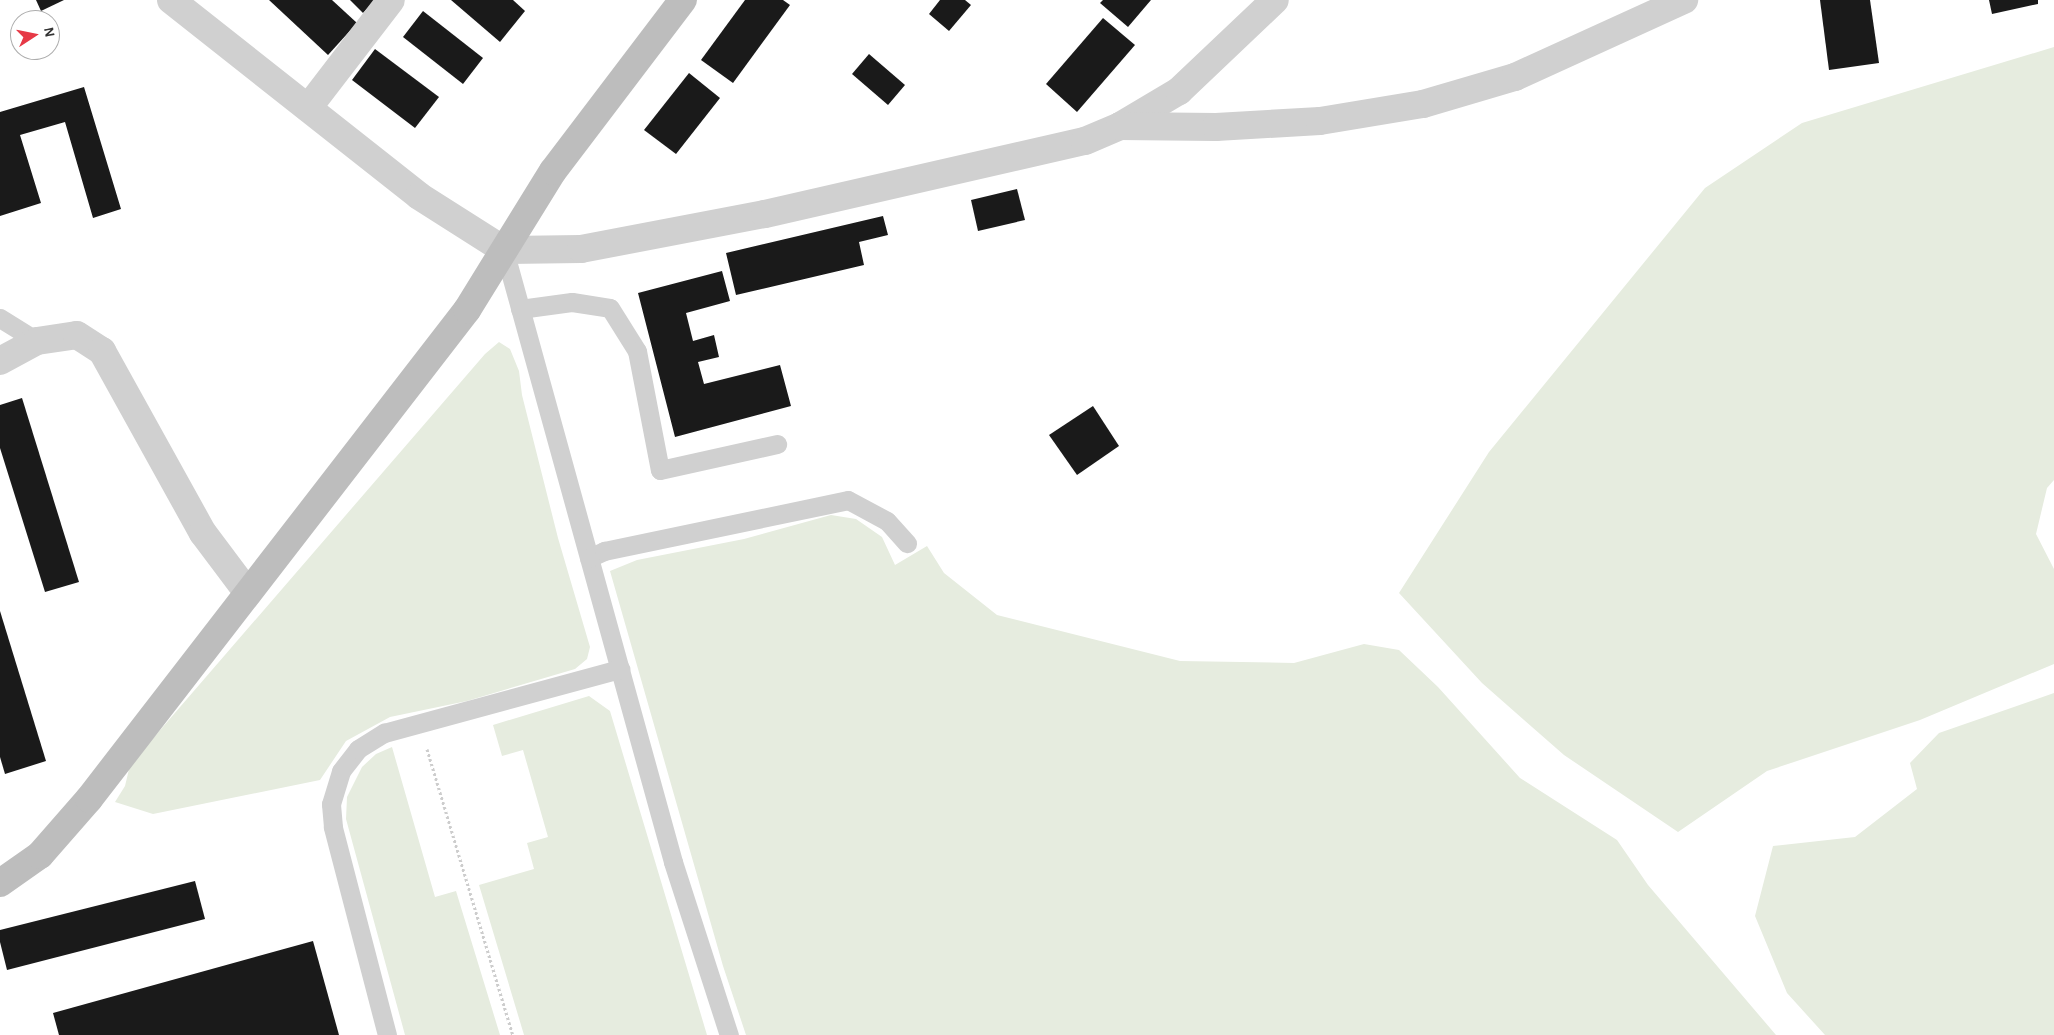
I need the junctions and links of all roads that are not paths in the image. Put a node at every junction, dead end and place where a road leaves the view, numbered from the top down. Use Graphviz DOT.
graph roads {
  1 [pos="171,0"];
  2 [pos="391,0"];
  3 [pos="683,0"];
  4 [pos="1275,0"];
  5 [pos="1684,0"];
  6 [pos="308,108"];
  7 [pos="1120,126"];
  8 [pos="504,250"];
  9 [pos="520,309"];
  10 [pos="0,318"];
  11 [pos="37,341"];
  12 [pos="0,361"];
  13 [pos="778,444"];
  14 [pos="907,543"];
  15 [pos="589,558"];
  16 [pos="248,593"];
  17 [pos="620,669"];
  18 [pos="0,883"];
  19 [pos="387,1035"];
  20 [pos="729,1035"];
  1 -- 6 [label="street"];
  2 -- 6 [label="street"];
  3 -- 8 [label="street"];
  4 -- 7 [label="street"];
  5 -- 7 [label="street"];
  6 -- 8 [label="street"];
  7 -- 8 [label="street"];
  8 -- 9 [label="lane"];
  8 -- 16 [label="street"];
  9 -- 13 [label="lane"];
  9 -- 15 [label="lane"];
  10 -- 11 [label="lane"];
  11 -- 12 [label="street"];
  11 -- 16 [label="street"];
  14 -- 15 [label="lane"];
  15 -- 17 [label="lane"];
  16 -- 18 [label="street"];
  17 -- 19 [label="lane"];
  17 -- 20 [label="lane"];
}
